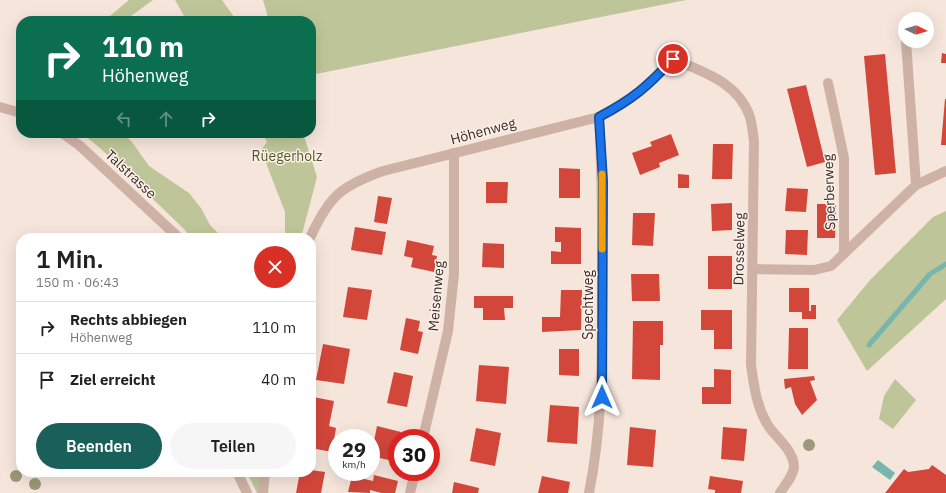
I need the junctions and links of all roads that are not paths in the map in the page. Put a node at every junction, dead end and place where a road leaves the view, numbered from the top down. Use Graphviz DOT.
graph roads {
  1 [pos="906,48"];
  2 [pos="673,59"];
  3 [pos="828,83"];
  4 [pos="0,107"];
  5 [pos="16,112"];
  6 [pos="599,117"];
  7 [pos="69,138"];
  8 [pos="454,153"];
  9 [pos="946,171"];
  10 [pos="916,185"];
  11 [pos="174,233"];
  12 [pos="312,233"];
  13 [pos="844,254"];
  14 [pos="753,269"];
  15 [pos="425,429"];
  16 [pos="239,477"];
  17 [pos="265,477"];
  18 [pos="413,481"];
  19 [pos="247,493"];
  20 [pos="263,493"];
  21 [pos="410,493"];
  22 [pos="589,493"];
  23 [pos="780,493"];
  1 -- 10 [label="street"];
  2 -- 6 [label="street, Höhenweg"];
  2 -- 14 [label="street, Drosselweg"];
  3 -- 13 [label="street, Sperberweg"];
  4 -- 5 [label="street"];
  6 -- 8 [label="street, Höhenweg"];
  6 -- 22 [label="street, Spechtweg"];
  7 -- 11 [label="street, Talstrasse"];
  8 -- 12 [label="street, Höhenweg"];
  8 -- 15 [label="street, Meisenweg"];
  9 -- 10 [label="street"];
  10 -- 13 [label="street"];
  13 -- 14 [label="street"];
  14 -- 23 [label="street, Drosselweg"];
  16 -- 19 [label="street"];
  17 -- 20 [label="street"];
  18 -- 21 [label="street"];
}
